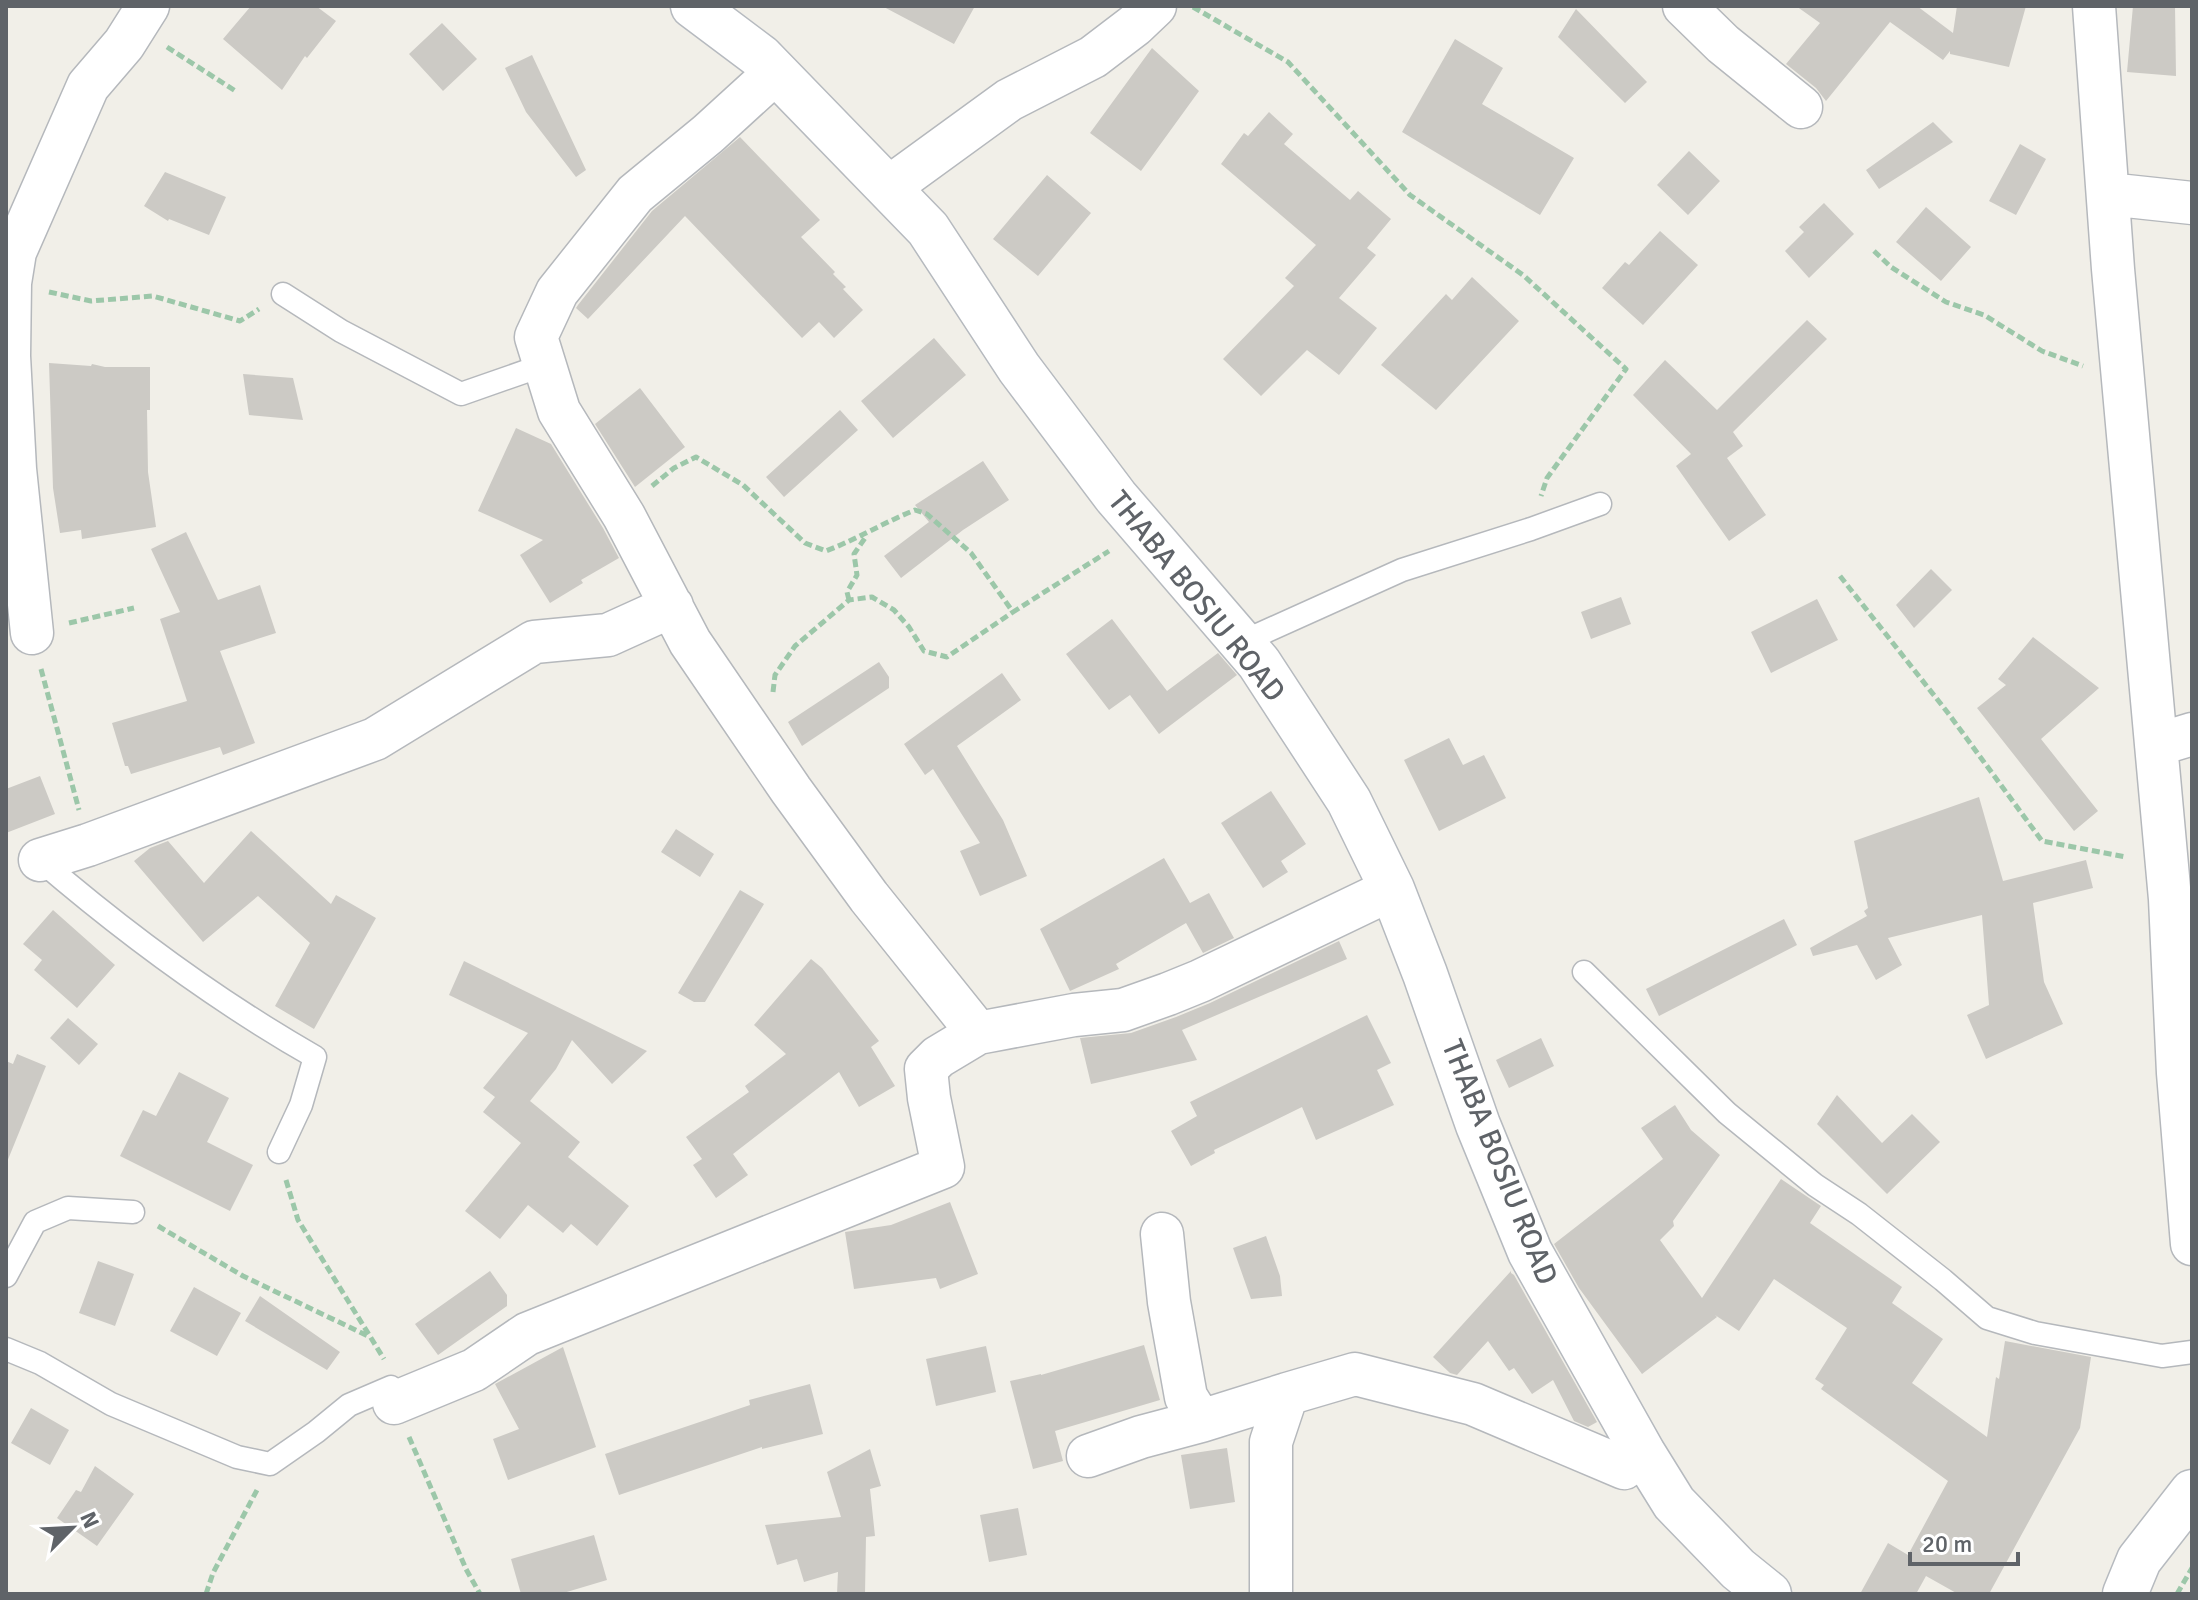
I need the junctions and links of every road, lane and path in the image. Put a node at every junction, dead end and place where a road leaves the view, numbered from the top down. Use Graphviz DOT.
graph roads {
  1 [pos="693,6"];
  2 [pos="1155,6"];
  3 [pos="1192,6"];
  4 [pos="1684,6"];
  5 [pos="2094,6"];
  6 [pos="142,17"];
  7 [pos="776,72"];
  8 [pos="237,92"];
  9 [pos="1801,107"];
  10 [pos="888,188"];
  11 [pos="2108,194"];
  12 [pos="2192,203"];
  13 [pos="1874,251"];
  14 [pos="10,262"];
  15 [pos="283,294"];
  16 [pos="544,365"];
  17 [pos="2122,377"];
  18 [pos="1600,504"];
  19 [pos="624,516"];
  20 [pos="1144,528"];
  21 [pos="1531,529"];
  22 [pos="867,534"];
  23 [pos="1840,576"];
  24 [pos="849,600"];
  25 [pos="672,606"];
  26 [pos="1013,612"];
  27 [pos="32,633"];
  28 [pos="1240,643"];
  29 [pos="2174,740"];
  30 [pos="768,756"];
  31 [pos="88,845"];
  32 [pos="40,860"];
  33 [pos="2167,865"];
  34 [pos="1392,889"];
  35 [pos="1584,972"];
  36 [pos="978,1033"];
  37 [pos="279,1152"];
  38 [pos="133,1212"];
  39 [pos="1162,1234"];
  40 [pos="2192,1244"];
  41 [pos="6,1276"];
  42 [pos="368,1336"];
  43 [pos="6,1349"];
  44 [pos="2192,1352"];
  45 [pos="1287,1394"];
  46 [pos="392,1395"];
  47 [pos="1201,1421"];
  48 [pos="1643,1453"];
  49 [pos="1088,1456"];
  50 [pos="270,1464"];
  51 [pos="2192,1492"];
  52 [pos="2192,1568"];
  53 [pos="206,1594"];
  54 [pos="1271,1594"];
  55 [pos="1769,1594"];
  56 [pos="2125,1594"];
  57 [pos="2177,1594"];
  1 -- 7 [label="street, THABA BOSIU ROAD"];
  2 -- 10 [label="street"];
  3 -- 21 [label="path"];
  4 -- 9 [label="street"];
  5 -- 11 [label="street"];
  6 -- 8 [label="path"];
  6 -- 14 [label="street"];
  7 -- 10 [label="street, THABA BOSIU ROAD"];
  7 -- 16 [label="street"];
  10 -- 20 [label="street, THABA BOSIU ROAD"];
  11 -- 12 [label="street"];
  11 -- 17 [label="street"];
  13 -- 17 [label="path"];
  14 -- 15 [label="path"];
  14 -- 27 [label="street"];
  15 -- 16 [label="lane"];
  16 -- 19 [label="street"];
  17 -- 29 [label="street"];
  18 -- 21 [label="lane"];
  19 -- 22 [label="path"];
  19 -- 25 [label="street"];
  20 -- 26 [label="path"];
  20 -- 28 [label="street, THABA BOSIU ROAD"];
  21 -- 28 [label="lane"];
  22 -- 24 [label="path"];
  22 -- 26 [label="path"];
  23 -- 33 [label="path"];
  24 -- 26 [label="path"];
  24 -- 30 [label="path"];
  25 -- 30 [label="street"];
  25 -- 31 [label="street"];
  27 -- 31 [label="path"];
  28 -- 34 [label="street, THABA BOSIU ROAD"];
  29 -- 33 [label="street"];
  30 -- 36 [label="street"];
  31 -- 32 [label="street"];
  32 -- 37 [label="lane"];
  33 -- 40 [label="street"];
  34 -- 36 [label="street"];
  34 -- 48 [label="street, THABA BOSIU ROAD"];
  35 -- 44 [label="lane"];
  36 -- 46 [label="street"];
  38 -- 41 [label="lane"];
  38 -- 42 [label="path"];
  39 -- 47 [label="street"];
  43 -- 50 [label="lane"];
  45 -- 47 [label="street"];
  45 -- 48 [label="street"];
  45 -- 54 [label="street"];
  46 -- 50 [label="lane"];
  47 -- 49 [label="street"];
  48 -- 55 [label="street, THABA BOSIU ROAD"];
  50 -- 53 [label="path"];
  51 -- 56 [label="street"];
  52 -- 57 [label="path"];
}
